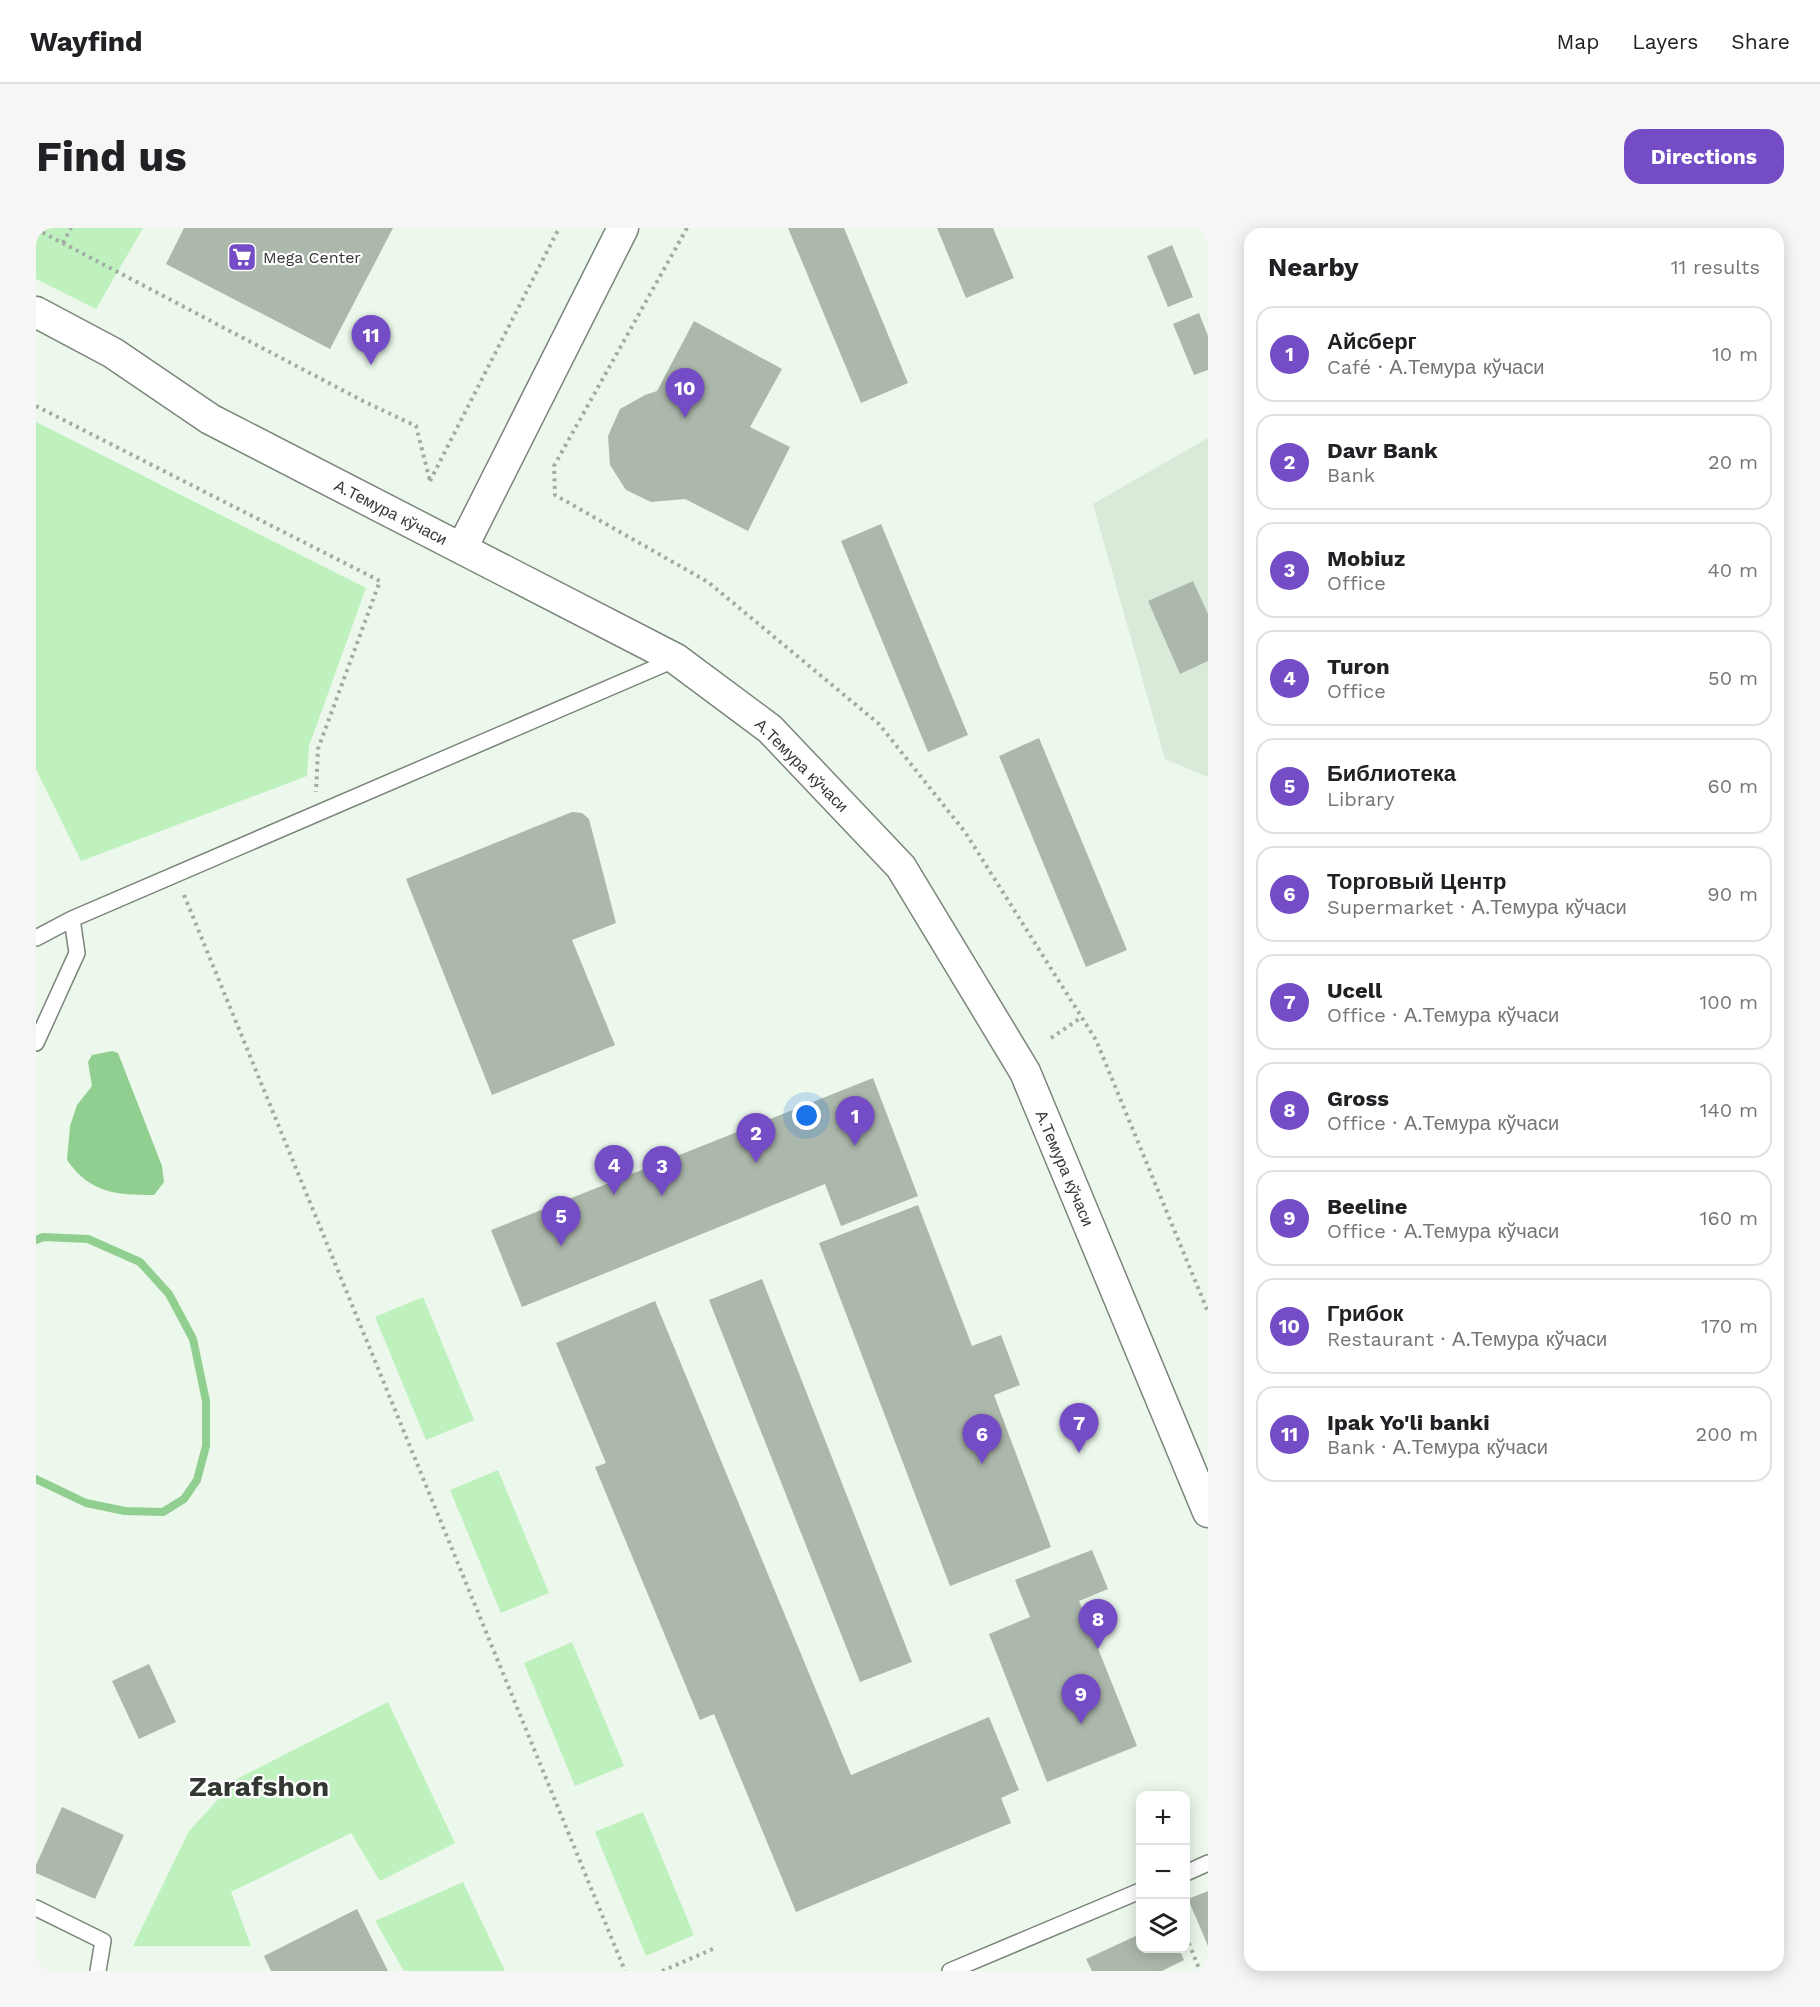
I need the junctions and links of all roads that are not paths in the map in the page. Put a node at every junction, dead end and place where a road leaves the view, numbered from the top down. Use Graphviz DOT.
graph roads {
  1 [pos="623,228"];
  2 [pos="36,312"];
  3 [pos="462,548"];
  4 [pos="676,659"];
  5 [pos="72,920"];
  6 [pos="36,938"];
  7 [pos="36,1043"];
  8 [pos="1208,1512"];
  9 [pos="1208,1863"];
  10 [pos="1190,1871"];
  11 [pos="1136,1893"];
  12 [pos="36,1908"];
  13 [pos="98,1971"];
  14 [pos="950,1971"];
  1 -- 3 [label="street"];
  2 -- 3 [label="street, А.Темура кўчаси"];
  3 -- 4 [label="street, А.Темура кўчаси"];
  4 -- 5 [label="lane"];
  4 -- 8 [label="street, А.Темура кўчаси"];
  5 -- 6 [label="lane"];
  5 -- 7 [label="lane"];
  9 -- 10 [label="lane"];
  11 -- 14 [label="lane"];
  12 -- 13 [label="lane"];
}
